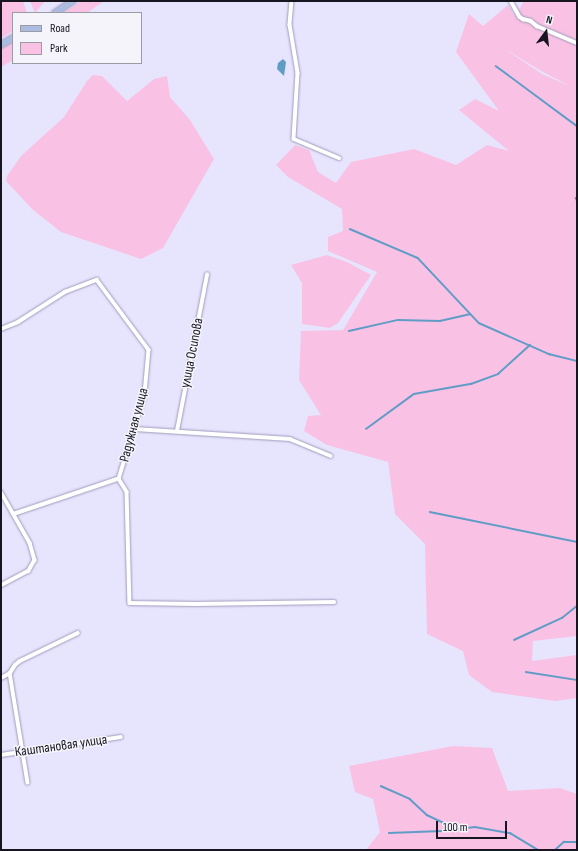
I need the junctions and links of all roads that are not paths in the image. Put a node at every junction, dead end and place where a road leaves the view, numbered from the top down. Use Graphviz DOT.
graph roads {
  1 [pos="73,1"];
  2 [pos="292,1"];
  3 [pos="511,1"];
  4 [pos="56,12"];
  5 [pos="12,39"];
  6 [pos="577,43"];
  7 [pos="1,45"];
  8 [pos="339,158"];
  9 [pos="207,275"];
  10 [pos="1,329"];
  11 [pos="135,429"];
  12 [pos="178,431"];
  13 [pos="331,456"];
  14 [pos="119,479"];
  15 [pos="1,492"];
  16 [pos="15,514"];
  17 [pos="1,586"];
  18 [pos="334,602"];
  19 [pos="78,633"];
  20 [pos="10,673"];
  21 [pos="1,678"];
  22 [pos="121,737"];
  23 [pos="23,751"];
  24 [pos="1,755"];
  25 [pos="28,783"];
  1 -- 4 [label="main road"];
  2 -- 8 [label="street"];
  3 -- 6 [label="street"];
  5 -- 7 [label="main road"];
  9 -- 12 [label="street, улица Осипова"];
  10 -- 11 [label="street, Радужная улица"];
  11 -- 12 [label="street"];
  11 -- 14 [label="street, Радужная улица"];
  12 -- 13 [label="street"];
  14 -- 16 [label="street, Радужная улица"];
  14 -- 18 [label="street"];
  15 -- 16 [label="street"];
  16 -- 17 [label="street"];
  19 -- 20 [label="street"];
  20 -- 21 [label="street"];
  20 -- 23 [label="street"];
  22 -- 23 [label="street, Каштановая улица"];
  23 -- 24 [label="street, Каштановая улица"];
  23 -- 25 [label="street"];
}
